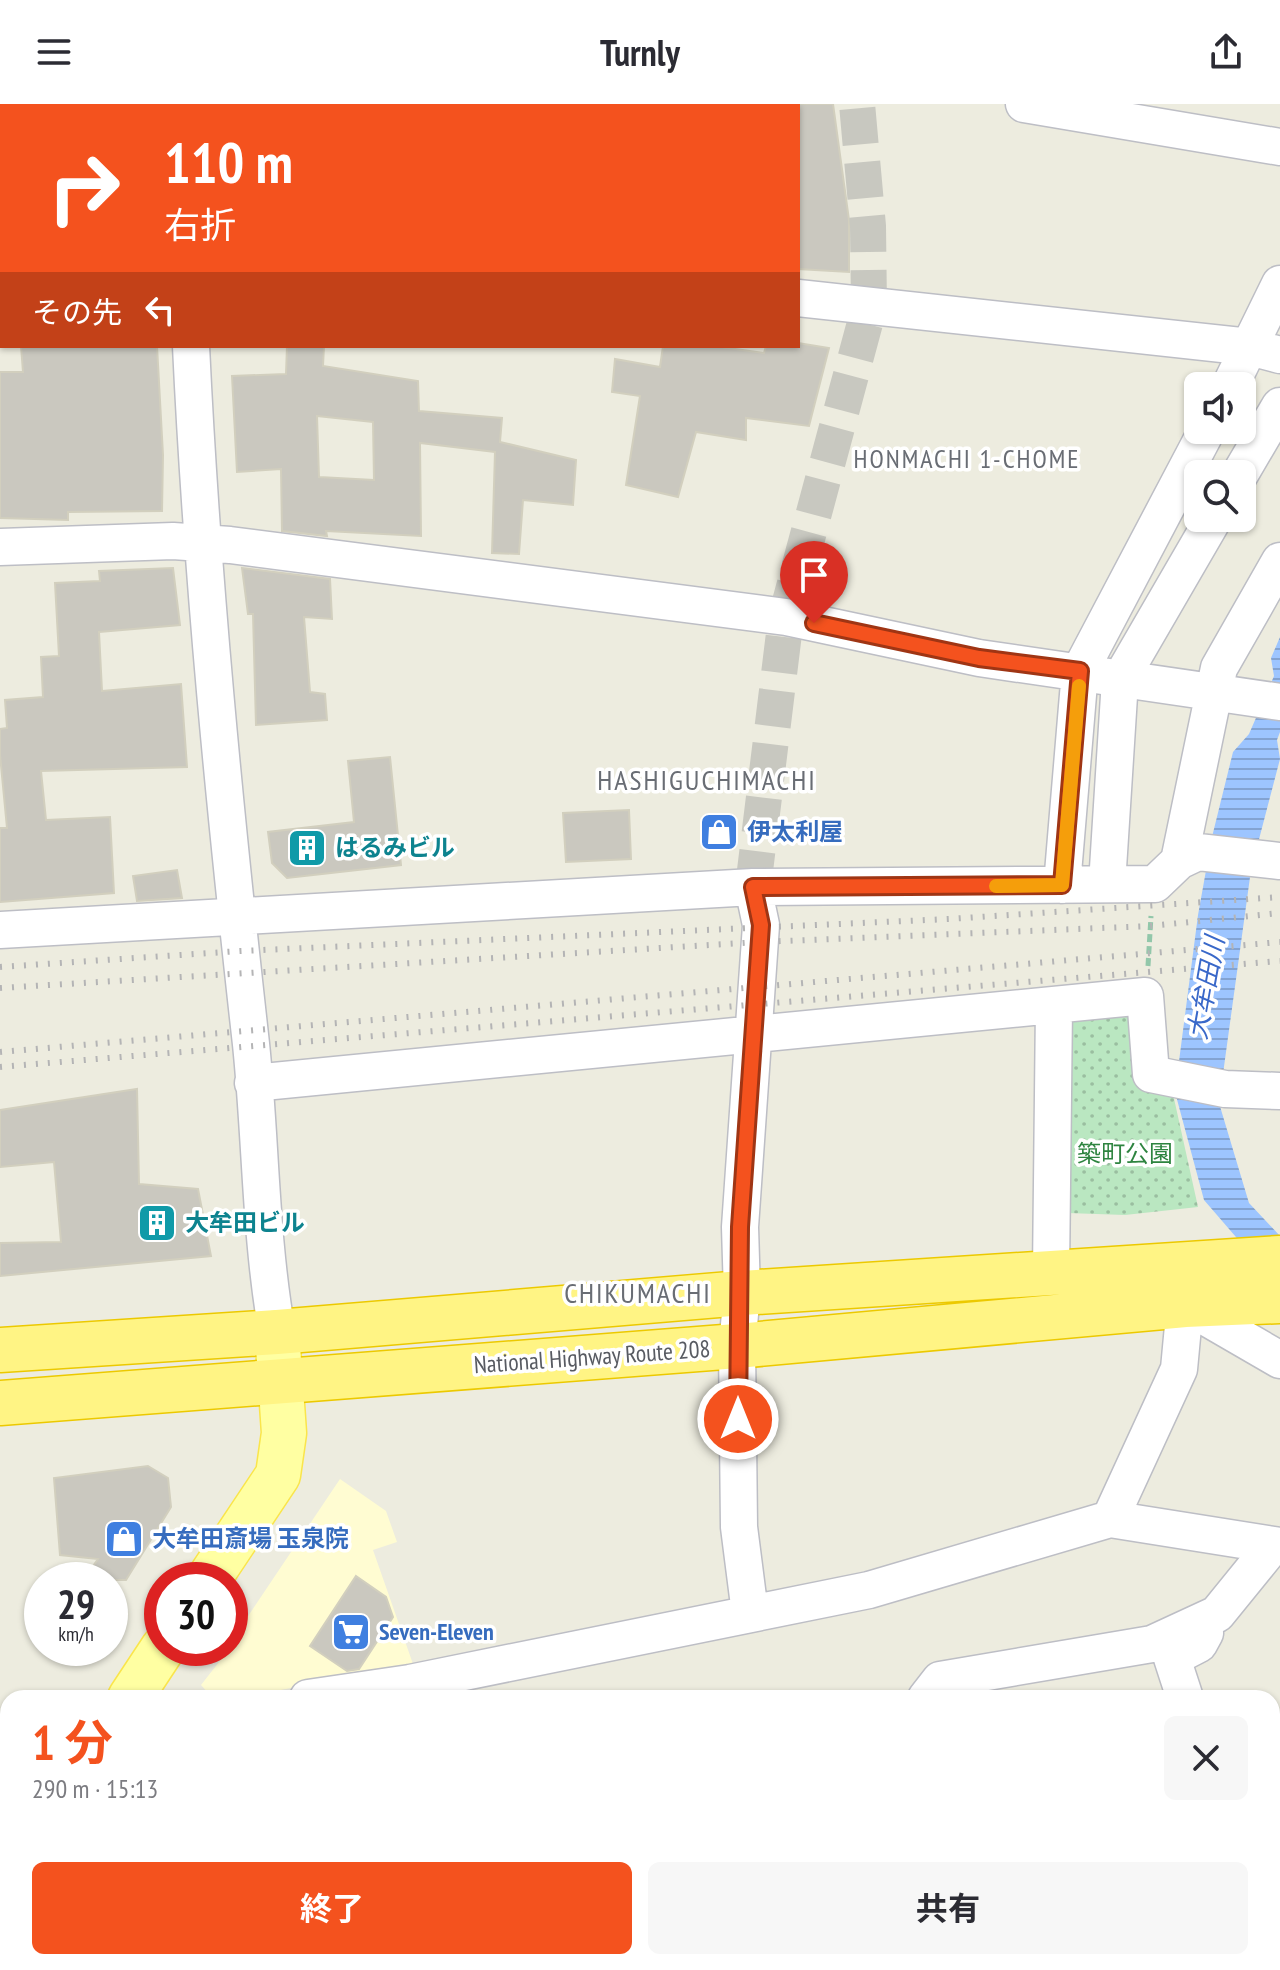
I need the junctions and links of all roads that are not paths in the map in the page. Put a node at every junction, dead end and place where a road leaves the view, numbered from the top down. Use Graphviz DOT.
graph roads {
  1 [pos="1024,104"];
  2 [pos="1280,147"];
  3 [pos="1280,284"];
  4 [pos="800,298"];
  5 [pos="191,348"];
  6 [pos="1265,351"];
  7 [pos="1244,372"];
  8 [pos="1280,406"];
  9 [pos="1200,444"];
  10 [pos="1248,460"];
  11 [pos="1206,532"];
  12 [pos="200,542"];
  13 [pos="0,547"];
  14 [pos="1280,561"];
  15 [pos="1080,671"];
  16 [pos="1120,680"];
  17 [pos="1219,694"];
  18 [pos="1280,702"];
  19 [pos="1280,861"];
  20 [pos="1177,865"];
  21 [pos="1107,884"];
  22 [pos="1062,885"];
  23 [pos="753,887"];
  24 [pos="238,916"];
  25 [pos="0,930"];
  26 [pos="1054,1006"];
  27 [pos="752,1037"];
  28 [pos="253,1083"];
  29 [pos="1280,1091"];
  30 [pos="1265,1259"];
  31 [pos="1051,1272"];
  32 [pos="1182,1284"];
  33 [pos="742,1293"];
  34 [pos="1280,1301"];
  35 [pos="277,1332"];
  36 [pos="737,1346"];
  37 [pos="0,1350"];
  38 [pos="1280,1360"];
  39 [pos="283,1382"];
  40 [pos="0,1403"];
  41 [pos="1110,1519"];
  42 [pos="1277,1546"];
  43 [pos="220,1562"];
  44 [pos="750,1613"];
  45 [pos="1217,1614"];
  46 [pos="151,1666"];
  47 [pos="135,1690"];
  48 [pos="412,1690"];
  49 [pos="932,1690"];
  50 [pos="1182,1690"];
  1 -- 2 [label="street"];
  3 -- 6 [label="street"];
  4 -- 6 [label="street"];
  5 -- 12 [label="street"];
  6 -- 7 [label="street"];
  8 -- 10 [label="street"];
  9 -- 15 [label="street"];
  11 -- 16 [label="street"];
  12 -- 13 [label="street"];
  12 -- 15 [label="street"];
  12 -- 24 [label="street"];
  14 -- 17 [label="street"];
  15 -- 16 [label="street"];
  15 -- 22 [label="street"];
  16 -- 17 [label="street"];
  16 -- 21 [label="street"];
  17 -- 18 [label="street"];
  17 -- 20 [label="street"];
  19 -- 20 [label="street"];
  20 -- 21 [label="street"];
  21 -- 22 [label="street"];
  22 -- 23 [label="street"];
  23 -- 24 [label="street"];
  23 -- 27 [label="street"];
  24 -- 25 [label="street"];
  24 -- 28 [label="street"];
  26 -- 27 [label="street"];
  26 -- 29 [label="street"];
  26 -- 31 [label="street"];
  27 -- 28 [label="street"];
  27 -- 33 [label="street"];
  28 -- 35 [label="street"];
  30 -- 32 [label="highway, National Highway Route 208"];
  31 -- 32 [label="highway, National Highway Route 208"];
  31 -- 33 [label="highway, National Highway Route 208"];
  32 -- 34 [label="highway, National Highway Route 208"];
  32 -- 36 [label="highway, National Highway Route 208"];
  32 -- 38 [label="street"];
  32 -- 41 [label="street"];
  33 -- 35 [label="highway, National Highway Route 208"];
  33 -- 36 [label="street"];
  35 -- 37 [label="highway, National Highway Route 208"];
  35 -- 39 [label="main road"];
  36 -- 39 [label="highway, National Highway Route 208"];
  36 -- 44 [label="street"];
  39 -- 40 [label="highway, National Highway Route 208"];
  39 -- 43 [label="main road"];
  41 -- 42 [label="street"];
  41 -- 44 [label="street"];
  42 -- 45 [label="street"];
  44 -- 48 [label="street"];
  45 -- 49 [label="street"];
  45 -- 50 [label="street"];
  46 -- 47 [label="main road"];
}
